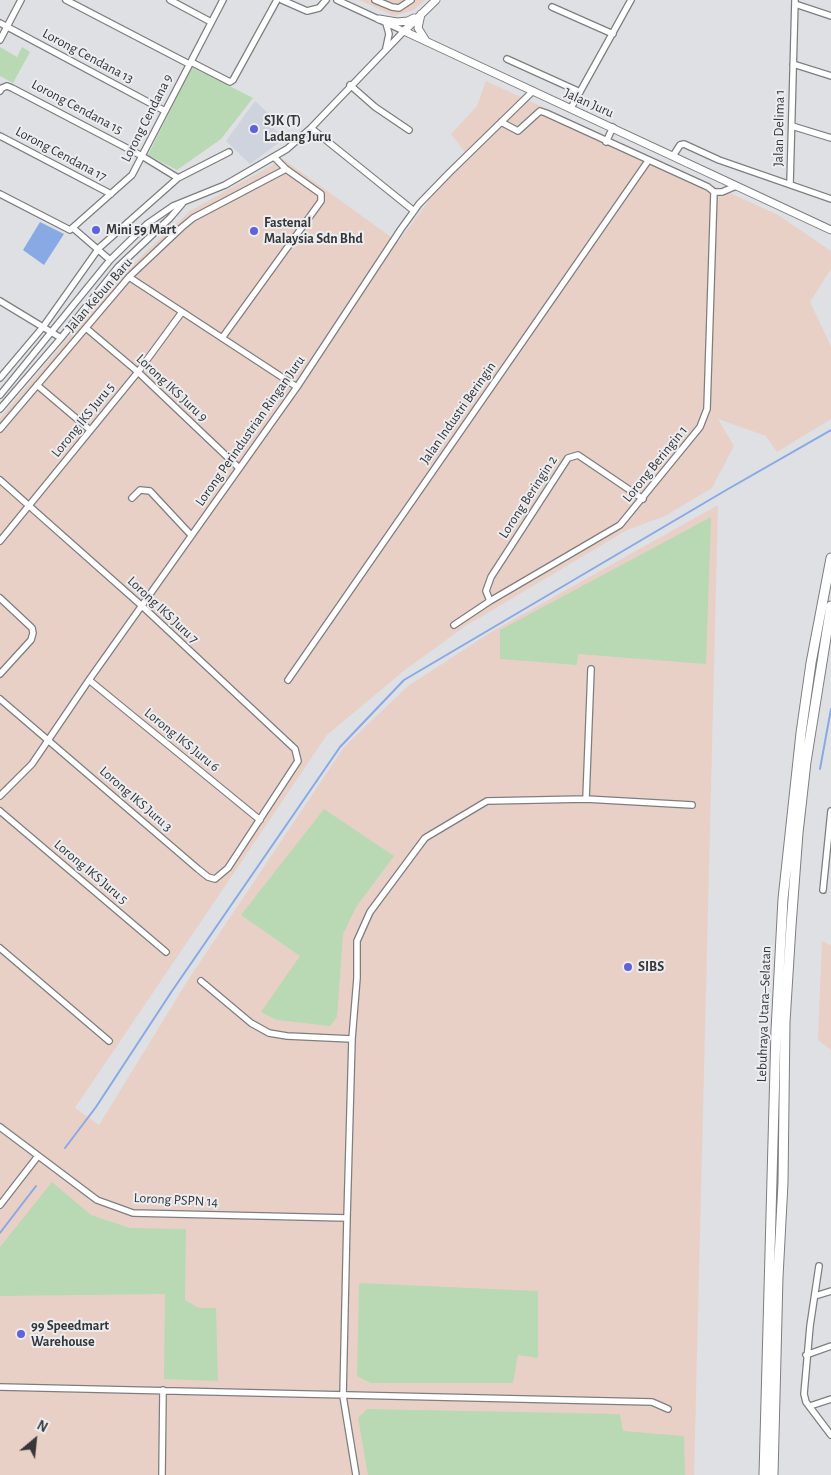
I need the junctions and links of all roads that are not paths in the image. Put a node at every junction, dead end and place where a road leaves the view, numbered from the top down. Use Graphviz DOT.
graph roads {
  1 [pos="21,0"];
  2 [pos="66,0"];
  3 [pos="170,0"];
  4 [pos="224,0"];
  5 [pos="277,0"];
  6 [pos="282,0"];
  7 [pos="326,0"];
  8 [pos="337,0"];
  9 [pos="375,0"];
  10 [pos="410,0"];
  11 [pos="436,0"];
  12 [pos="631,0"];
  13 [pos="795,2"];
  14 [pos="552,7"];
  15 [pos="421,14"];
  16 [pos="831,16"];
  17 [pos="379,19"];
  18 [pos="211,22"];
  19 [pos="0,23"];
  20 [pos="386,23"];
  21 [pos="7,27"];
  22 [pos="404,31"];
  23 [pos="613,34"];
  24 [pos="0,40"];
  25 [pos="428,44"];
  26 [pos="385,50"];
  27 [pos="507,58"];
  28 [pos="190,63"];
  29 [pos="794,64"];
  30 [pos="831,76"];
  31 [pos="350,85"];
  32 [pos="0,91"];
  33 [pos="533,91"];
  34 [pos="580,92"];
  35 [pos="571,108"];
  36 [pos="165,111"];
  37 [pos="501,122"];
  38 [pos="792,126"];
  39 [pos="613,127"];
  40 [pos="310,128"];
  41 [pos="409,130"];
  42 [pos="0,136"];
  43 [pos="831,138"];
  44 [pos="606,142"];
  45 [pos="229,152"];
  46 [pos="142,156"];
  47 [pos="672,156"];
  48 [pos="274,157"];
  49 [pos="648,160"];
  50 [pos="286,168"];
  51 [pos="178,178"];
  52 [pos="790,184"];
  53 [pos="736,186"];
  54 [pos="714,192"];
  55 [pos="0,194"];
  56 [pos="111,194"];
  57 [pos="831,199"];
  58 [pos="183,202"];
  59 [pos="414,210"];
  60 [pos="72,229"];
  61 [pos="831,230"];
  62 [pos="99,248"];
  63 [pos="110,260"];
  64 [pos="129,277"];
  65 [pos="0,301"];
  66 [pos="182,312"];
  67 [pos="43,327"];
  68 [pos="86,328"];
  69 [pos="52,332"];
  70 [pos="61,338"];
  71 [pos="222,338"];
  72 [pos="138,372"];
  73 [pos="0,378"];
  74 [pos="37,385"];
  75 [pos="297,387"];
  76 [pos="0,395"];
  77 [pos="0,409"];
  78 [pos="0,429"];
  79 [pos="90,430"];
  80 [pos="239,468"];
  81 [pos="0,480"];
  82 [pos="132,498"];
  83 [pos="643,499"];
  84 [pos="29,506"];
  85 [pos="192,535"];
  86 [pos="0,542"];
  87 [pos="831,558"];
  88 [pos="0,598"];
  89 [pos="490,601"];
  90 [pos="142,606"];
  91 [pos="831,606"];
  92 [pos="454,625"];
  93 [pos="591,669"];
  94 [pos="0,674"];
  95 [pos="89,680"];
  96 [pos="288,680"];
  97 [pos="0,700"];
  98 [pos="48,739"];
  99 [pos="0,796"];
  100 [pos="586,800"];
  101 [pos="692,805"];
  102 [pos="0,811"];
  103 [pos="831,811"];
  104 [pos="260,820"];
  105 [pos="823,890"];
  106 [pos="0,948"];
  107 [pos="166,952"];
  108 [pos="201,981"];
  109 [pos="352,1039"];
  110 [pos="108,1041"];
  111 [pos="0,1127"];
  112 [pos="38,1156"];
  113 [pos="0,1205"];
  114 [pos="347,1218"];
  115 [pos="819,1266"];
  116 [pos="831,1291"];
  117 [pos="816,1296"];
  118 [pos="831,1346"];
  119 [pos="806,1355"];
  120 [pos="0,1387"];
  121 [pos="163,1390"];
  122 [pos="342,1396"];
  123 [pos="831,1399"];
  124 [pos="810,1406"];
  125 [pos="668,1409"];
  126 [pos="831,1435"];
  127 [pos="162,1475"];
  128 [pos="356,1475"];
  129 [pos="764,1475"];
  130 [pos="773,1475"];
  1 -- 21 [label="street"];
  2 -- 28 [label="street"];
  3 -- 18 [label="street"];
  4 -- 18 [label="street, Lorong Cendana 9"];
  5 -- 28 [label="street"];
  6 -- 7 [label="street"];
  8 -- 17 [label="street, Jalan Juru"];
  9 -- 10 [label="street"];
  11 -- 15 [label="main road"];
  12 -- 23 [label="street"];
  13 -- 16 [label="street"];
  13 -- 29 [label="street, Jalan Delima 1"];
  14 -- 23 [label="street"];
  15 -- 17 [label="main road"];
  15 -- 22 [label="main road"];
  15 -- 25 [label="main road"];
  17 -- 20 [label="street, Jalan Juru"];
  18 -- 28 [label="street, Lorong Cendana 9"];
  19 -- 21 [label="street, Lorong Cendana 13"];
  20 -- 22 [label="street, Jalan Juru"];
  20 -- 26 [label="street"];
  21 -- 24 [label="street"];
  21 -- 36 [label="street, Lorong Cendana 13"];
  22 -- 25 [label="main road, Jalan Juru"];
  22 -- 26 [label="street, Jalan Kebun Baru"];
  23 -- 34 [label="street"];
  25 -- 33 [label="main road, Jalan Juru"];
  26 -- 31 [label="street, Jalan Kebun Baru"];
  27 -- 34 [label="street, Jalan Juru"];
  28 -- 36 [label="street, Lorong Cendana 9"];
  29 -- 30 [label="street"];
  29 -- 38 [label="street, Jalan Delima 1"];
  31 -- 40 [label="street, Jalan Kebun Baru"];
  31 -- 41 [label="street"];
  32 -- 46 [label="street, Lorong Cendana 15"];
  33 -- 35 [label="main road, Jalan Juru"];
  33 -- 37 [label="street, Lorong Perindustrian Ringan Juru"];
  34 -- 35 [label="street"];
  35 -- 39 [label="main road, Jalan Juru"];
  36 -- 46 [label="street, Lorong Cendana 9"];
  37 -- 44 [label="street, Jalan Juru"];
  37 -- 59 [label="street, Lorong Perindustrian Ringan Juru"];
  38 -- 43 [label="street"];
  38 -- 52 [label="street, Jalan Delima 1"];
  39 -- 44 [label="street"];
  39 -- 47 [label="main road, Jalan Juru"];
  40 -- 48 [label="street, Jalan Kebun Baru"];
  40 -- 59 [label="street"];
  42 -- 56 [label="street, Lorong Cendana 17"];
  44 -- 49 [label="street, Jalan Juru"];
  45 -- 51 [label="street"];
  46 -- 51 [label="street, Lorong Cendana 15"];
  46 -- 56 [label="street, Lorong Cendana 9"];
  47 -- 52 [label="street, Jalan Delima 1"];
  47 -- 53 [label="main road, Jalan Juru"];
  48 -- 50 [label="street"];
  48 -- 58 [label="street, Jalan Kebun Baru"];
  49 -- 54 [label="street, Jalan Juru"];
  49 -- 96 [label="street, Jalan Industri Beringin"];
  50 -- 64 [label="street, Jalan Kebun Baru"];
  50 -- 71 [label="street"];
  51 -- 62 [label="street"];
  52 -- 57 [label="street"];
  53 -- 54 [label="street"];
  53 -- 61 [label="main road, Jalan Juru"];
  54 -- 83 [label="street, Lorong Beringin 1"];
  55 -- 60 [label="street"];
  56 -- 60 [label="street, Lorong Cendana 9"];
  58 -- 63 [label="street, Jalan Kebun Baru"];
  58 -- 70 [label="street, Jalan Kebun Baru"];
  59 -- 75 [label="street, Lorong Perindustrian Ringan Juru"];
  60 -- 62 [label="street"];
  62 -- 63 [label="street"];
  62 -- 67 [label="street"];
  63 -- 69 [label="street, Jalan Kebun Baru"];
  64 -- 66 [label="street"];
  64 -- 68 [label="street, Jalan Kebun Baru"];
  65 -- 67 [label="street"];
  66 -- 71 [label="street"];
  66 -- 72 [label="street, Lorong IKS Juru 5"];
  67 -- 69 [label="street"];
  67 -- 73 [label="street"];
  68 -- 72 [label="street, Lorong IKS Juru 9"];
  68 -- 74 [label="street, Jalan Kebun Baru"];
  69 -- 70 [label="street"];
  69 -- 76 [label="street, Jalan Kebun Baru"];
  70 -- 77 [label="street, Jalan Kebun Baru"];
  71 -- 75 [label="street"];
  72 -- 79 [label="street, Lorong IKS Juru 5"];
  72 -- 80 [label="street, Lorong IKS Juru 9"];
  74 -- 78 [label="street, Jalan Kebun Baru"];
  74 -- 79 [label="street"];
  75 -- 80 [label="street, Lorong Perindustrian Ringan Juru"];
  79 -- 84 [label="street, Lorong IKS Juru 5"];
  80 -- 85 [label="street, Lorong Perindustrian Ringan Juru"];
  81 -- 84 [label="street, Lorong IKS Juru 7"];
  82 -- 85 [label="street"];
  83 -- 89 [label="street, Lorong Beringin 1"];
  83 -- 89 [label="street, Lorong Beringin 2"];
  84 -- 86 [label="street, Lorong IKS Juru 5"];
  84 -- 90 [label="street, Lorong IKS Juru 7"];
  85 -- 90 [label="street, Lorong Perindustrian Ringan Juru"];
  87 -- 129 [label="highway, Lebuhraya Utara–Selatan"];
  88 -- 94 [label="street"];
  89 -- 92 [label="street, Lorong Beringin 1"];
  90 -- 95 [label="street, Lorong Perindustrian Ringan Juru"];
  90 -- 104 [label="street, Lorong IKS Juru 7"];
  91 -- 130 [label="highway, Lebuhraya Utara–Selatan"];
  93 -- 100 [label="street"];
  95 -- 98 [label="street, Lorong Perindustrian Ringan Juru"];
  95 -- 104 [label="street, Lorong IKS Juru 6"];
  97 -- 98 [label="street, Lorong IKS Juru 3"];
  98 -- 99 [label="street, Lorong Perindustrian Ringan Juru"];
  98 -- 104 [label="street, Lorong IKS Juru 3"];
  100 -- 101 [label="street"];
  100 -- 109 [label="street"];
  102 -- 107 [label="street, Lorong IKS Juru 5"];
  103 -- 105 [label="street"];
  106 -- 110 [label="street"];
  108 -- 109 [label="street"];
  109 -- 114 [label="street"];
  111 -- 112 [label="street, Lorong PSPN 14"];
  112 -- 113 [label="street"];
  112 -- 114 [label="street, Lorong PSPN 14"];
  114 -- 122 [label="street"];
  115 -- 117 [label="street"];
  116 -- 117 [label="street"];
  117 -- 119 [label="street"];
  118 -- 119 [label="street"];
  119 -- 124 [label="street"];
  120 -- 121 [label="street"];
  121 -- 122 [label="street"];
  121 -- 127 [label="street"];
  122 -- 125 [label="street"];
  122 -- 128 [label="street"];
  123 -- 124 [label="street"];
  124 -- 126 [label="street"];
}
